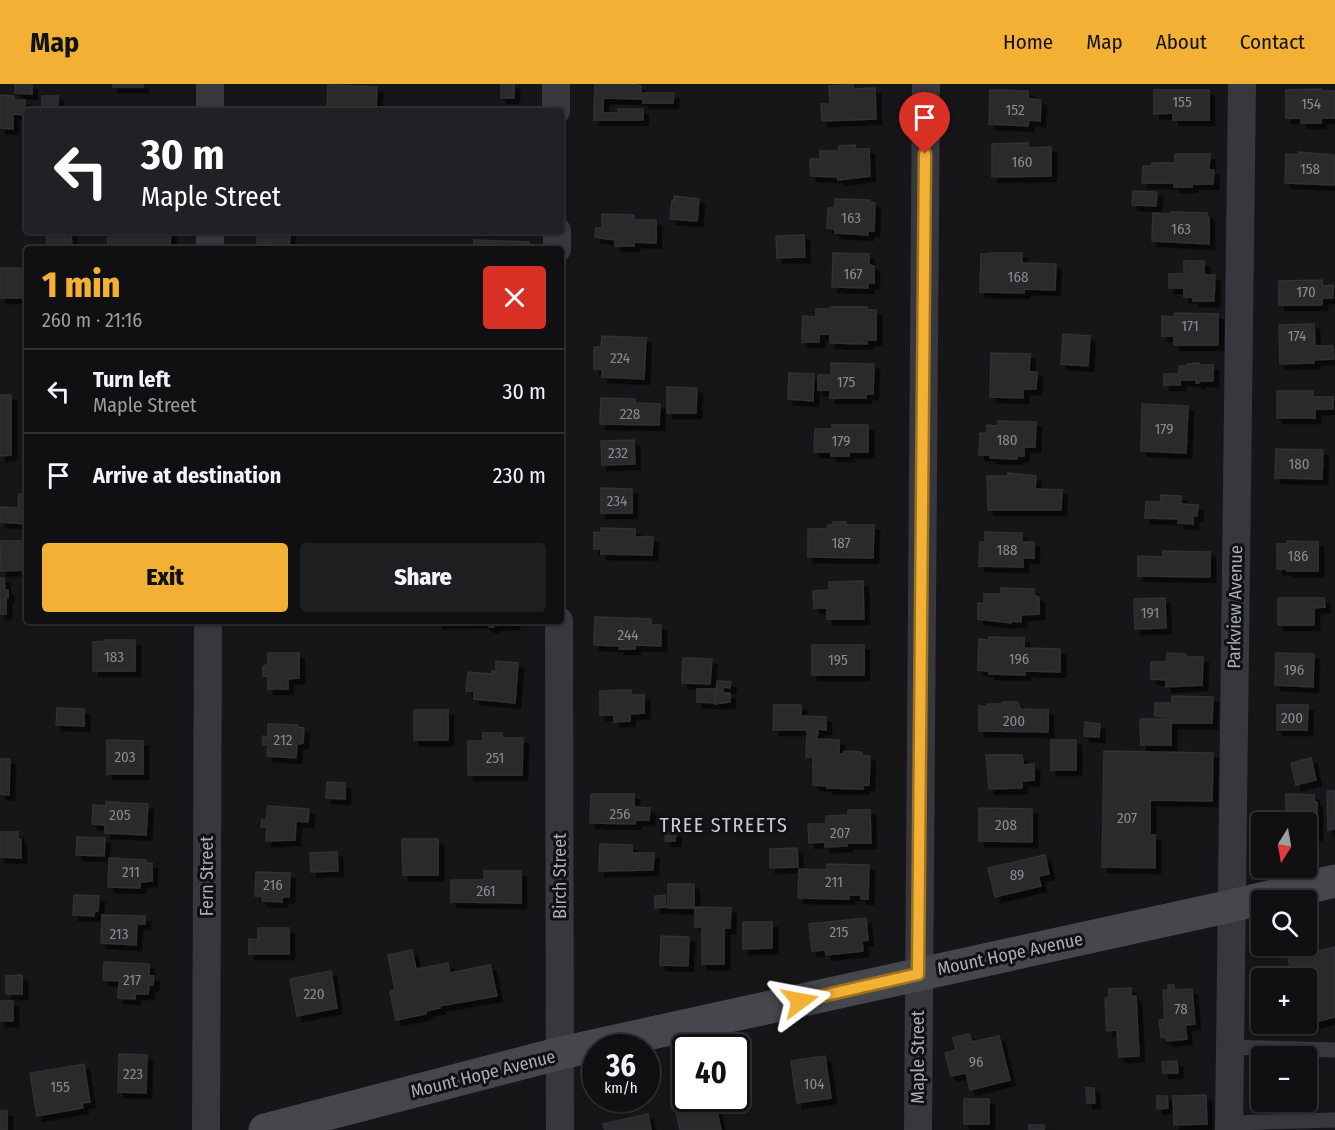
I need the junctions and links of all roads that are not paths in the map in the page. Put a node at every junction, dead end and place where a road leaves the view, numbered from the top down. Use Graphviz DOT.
graph roads {
  1 [pos="210,84"];
  2 [pos="556,84"];
  3 [pos="926,84"];
  4 [pos="1242,84"];
  5 [pos="210,108"];
  6 [pos="556,108"];
  7 [pos="208,624"];
  8 [pos="559,624"];
  9 [pos="1335,881"];
  10 [pos="1231,906"];
  11 [pos="918,974"];
  12 [pos="1229,1047"];
  13 [pos="1335,1050"];
  14 [pos="561,1053"];
  15 [pos="1335,1120"];
  16 [pos="1229,1126"];
  17 [pos="206,1130"];
  18 [pos="265,1130"];
  19 [pos="560,1130"];
  20 [pos="918,1130"];
  1 -- 5 [label="street"];
  2 -- 6 [label="street"];
  3 -- 11 [label="street, Maple Street"];
  4 -- 10 [label="street, Parkview Avenue"];
  7 -- 17 [label="street, Fern Street"];
  8 -- 14 [label="street, Birch Street"];
  9 -- 10 [label="street, Mount Hope Avenue"];
  10 -- 11 [label="street, Mount Hope Avenue"];
  10 -- 12 [label="street, Parkview Avenue"];
  11 -- 14 [label="street, Mount Hope Avenue"];
  11 -- 20 [label="street, Maple Street"];
  12 -- 13 [label="lane"];
  12 -- 16 [label="street, Parkview Avenue"];
  14 -- 18 [label="street, Mount Hope Avenue"];
  14 -- 19 [label="street, Birch Street"];
  15 -- 16 [label="lane"];
}
